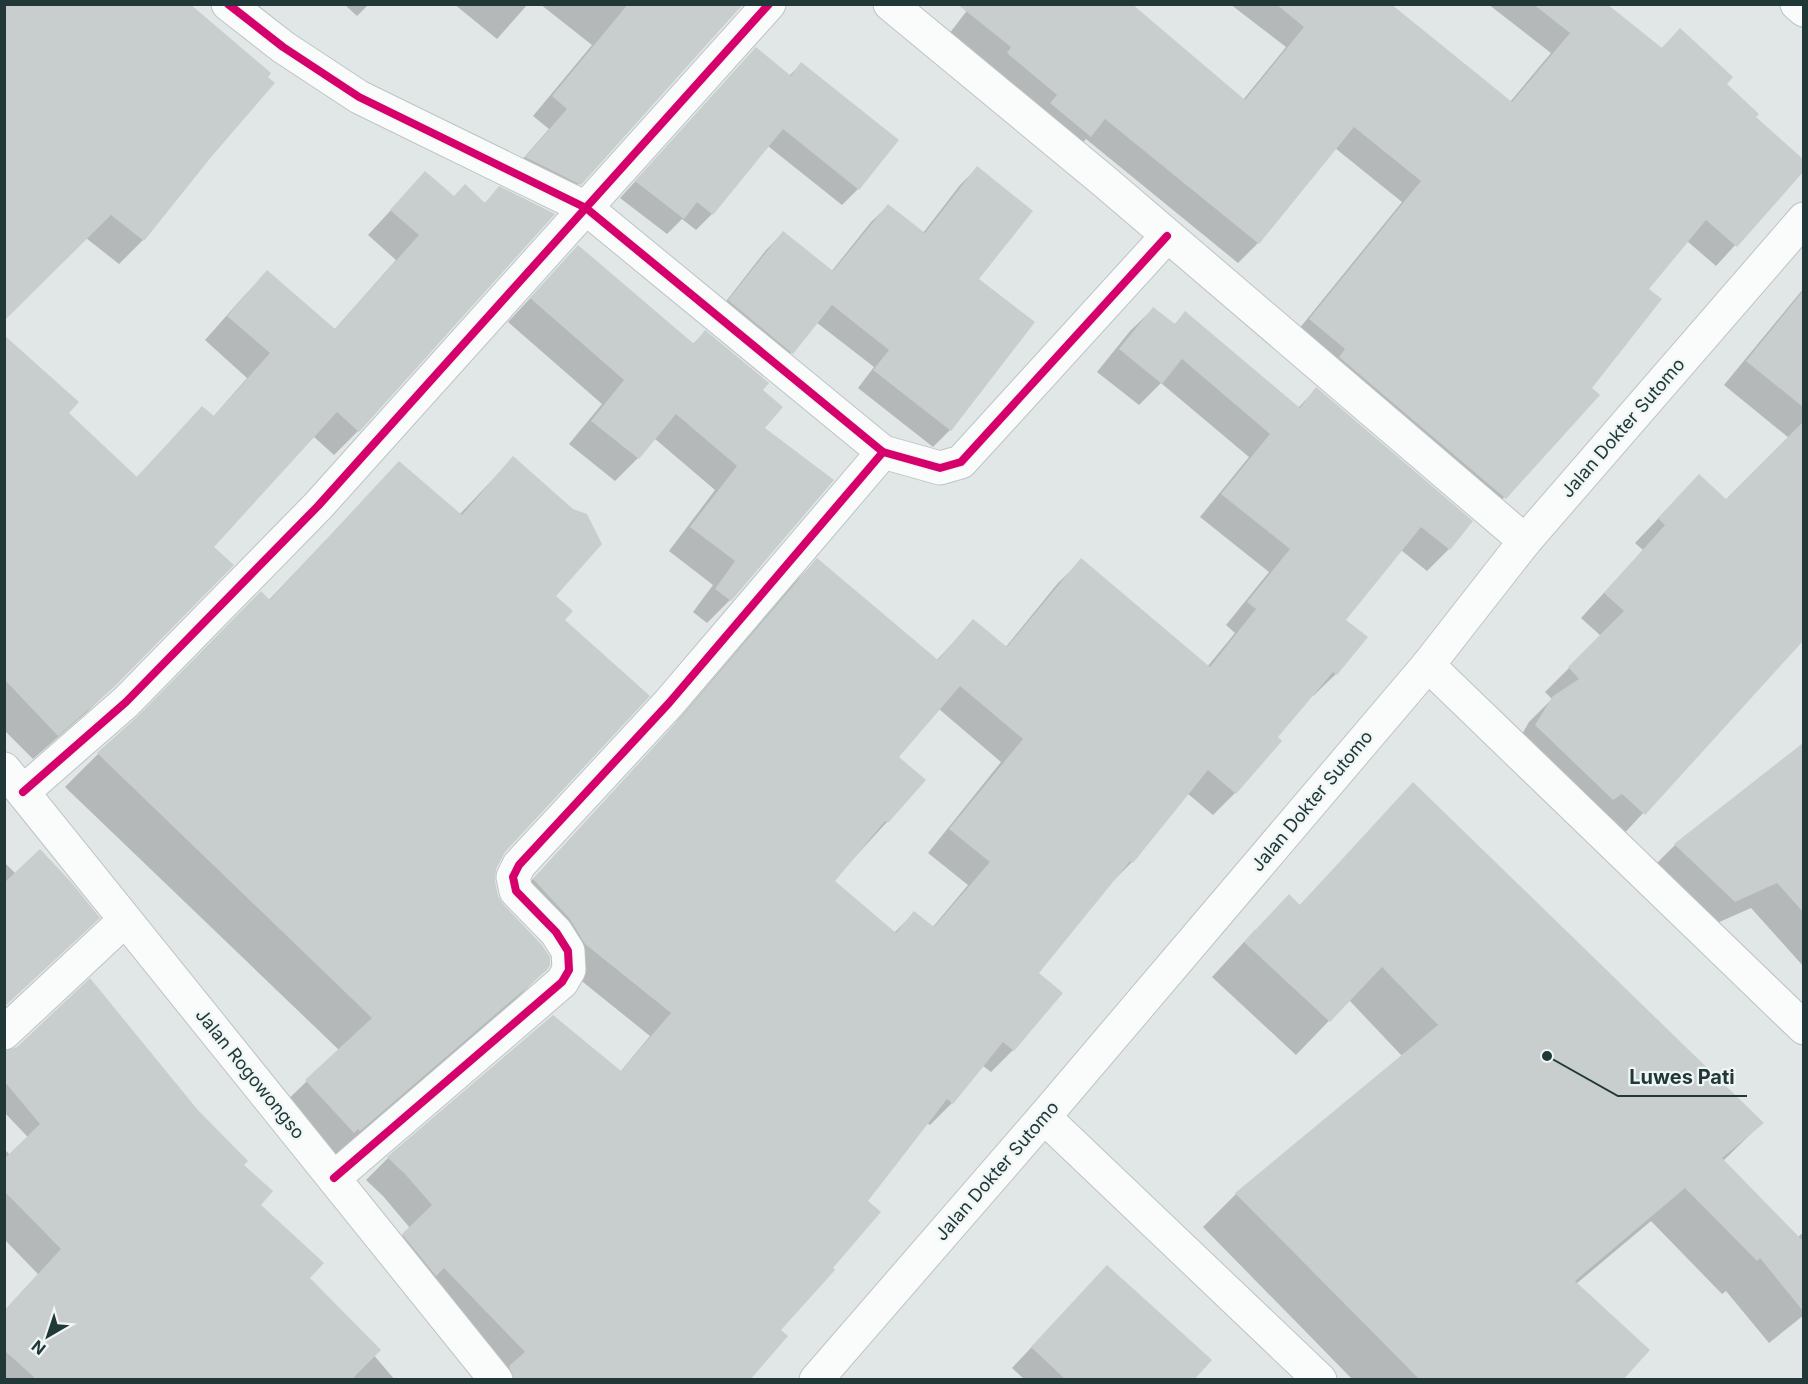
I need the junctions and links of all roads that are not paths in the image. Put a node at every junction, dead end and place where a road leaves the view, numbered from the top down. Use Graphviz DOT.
graph roads {
  1 [pos="228,4"];
  2 [pos="769,4"];
  3 [pos="890,4"];
  4 [pos="1797,4"];
  5 [pos="1803,10"];
  6 [pos="586,208"];
  7 [pos="1803,219"];
  8 [pos="1167,236"];
  9 [pos="884,452"];
  10 [pos="1524,541"];
  11 [pos="1428,665"];
  12 [pos="14,780"];
  13 [pos="124,920"];
  14 [pos="1803,1028"];
  15 [pos="4,1033"];
  16 [pos="1044,1117"];
  17 [pos="334,1178"];
  18 [pos="496,1380"];
  19 [pos="816,1380"];
  20 [pos="1320,1380"];
  1 -- 6 [label="street"];
  2 -- 6 [label="street"];
  3 -- 8 [label="street"];
  4 -- 5 [label="street"];
  6 -- 9 [label="street"];
  6 -- 12 [label="street"];
  7 -- 10 [label="street, Jalan Dokter Sutomo"];
  8 -- 9 [label="street"];
  8 -- 10 [label="street"];
  9 -- 17 [label="street"];
  10 -- 11 [label="street, Jalan Dokter Sutomo"];
  11 -- 14 [label="street"];
  11 -- 16 [label="street, Jalan Dokter Sutomo"];
  12 -- 13 [label="street, Jalan Rogowongso"];
  13 -- 15 [label="street"];
  13 -- 17 [label="street, Jalan Rogowongso"];
  16 -- 19 [label="street, Jalan Dokter Sutomo"];
  16 -- 20 [label="street"];
  17 -- 18 [label="street, Jalan Rogowongso"];
}
